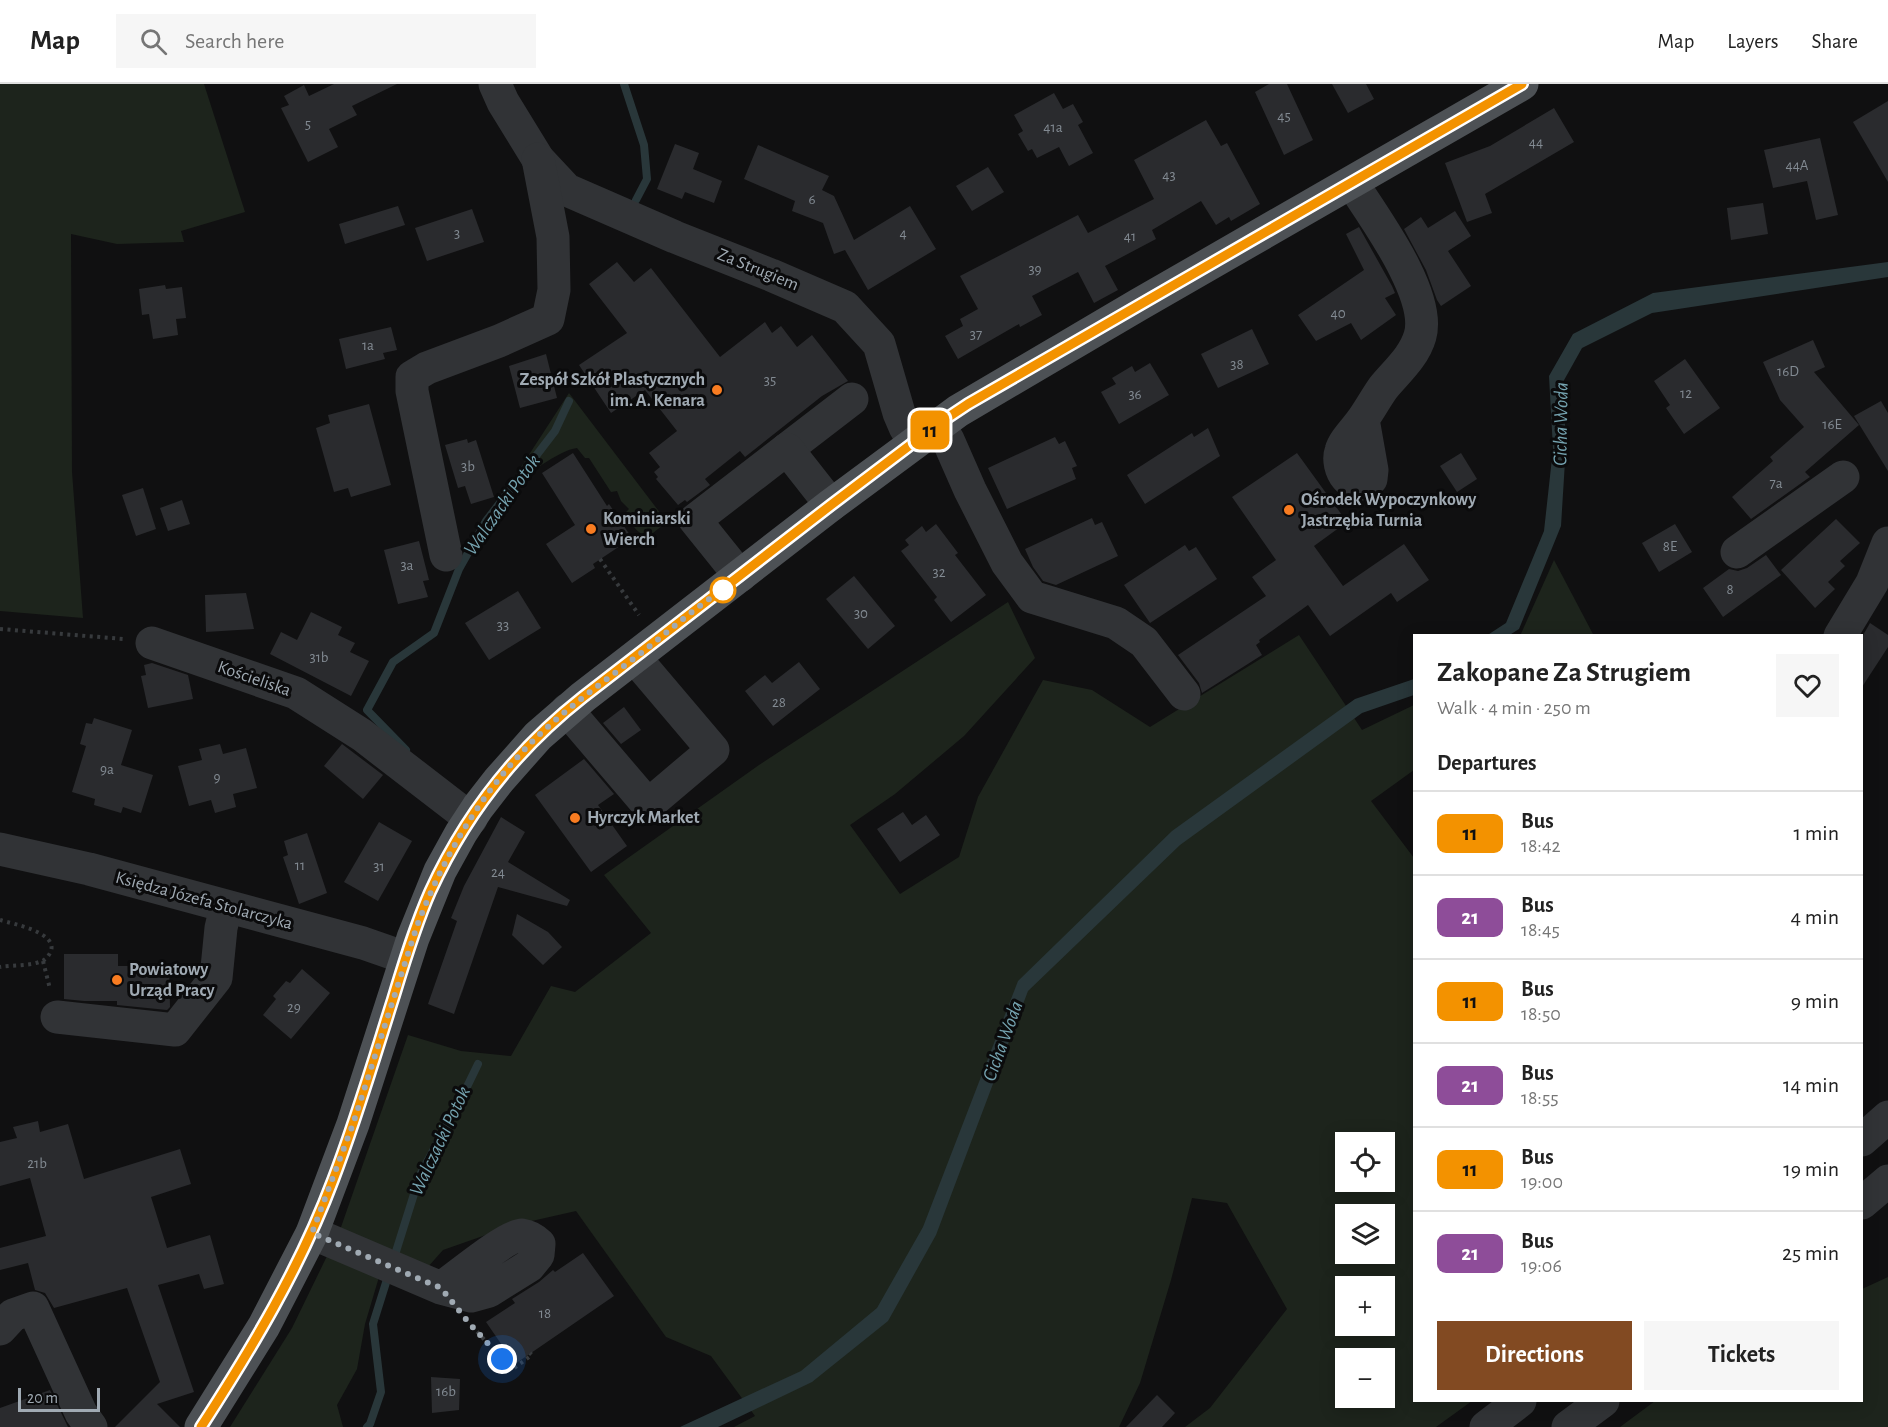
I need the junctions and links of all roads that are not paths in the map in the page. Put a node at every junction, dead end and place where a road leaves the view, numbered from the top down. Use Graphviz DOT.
graph roads {
  1 [pos="495,84"];
  2 [pos="1522,84"];
  3 [pos="537,159"];
  4 [pos="1352,183"];
  5 [pos="852,399"];
  6 [pos="1363,419"];
  7 [pos="926,433"];
  8 [pos="787,449"];
  9 [pos="1843,477"];
  10 [pos="831,505"];
  11 [pos="1888,543"];
  12 [pos="1737,552"];
  13 [pos="446,555"];
  14 [pos="740,576"];
  15 [pos="1841,634"];
  16 [pos="152,643"];
  17 [pos="635,658"];
  18 [pos="1185,694"];
  19 [pos="567,710"];
  20 [pos="471,819"];
  21 [pos="0,849"];
  22 [pos="226,907"];
  23 [pos="406,958"];
  24 [pos="57,1017"];
  25 [pos="1888,1117"];
  26 [pos="1863,1139"];
  27 [pos="1888,1181"];
  28 [pos="1863,1202"];
  29 [pos="312,1233"];
  30 [pos="441,1288"];
  31 [pos="4,1315"];
  32 [pos="1519,1402"];
  33 [pos="1602,1402"];
  34 [pos="91,1427"];
  35 [pos="201,1427"];
  36 [pos="1485,1427"];
  37 [pos="1568,1427"];
  1 -- 3 [label="street, Za Strugiem"];
  2 -- 4 [label="main road"];
  3 -- 7 [label="street, Za Strugiem"];
  3 -- 13 [label="street, Za Strugiem"];
  4 -- 6 [label="street"];
  4 -- 7 [label="main road"];
  5 -- 8 [label="street"];
  7 -- 10 [label="main road"];
  7 -- 18 [label="street, Za Strugiem"];
  8 -- 10 [label="street"];
  8 -- 14 [label="street"];
  9 -- 12 [label="street"];
  10 -- 14 [label="main road"];
  11 -- 15 [label="street"];
  14 -- 17 [label="main road"];
  16 -- 20 [label="street, Kościeliska"];
  17 -- 19 [label="main road"];
  17 -- 19 [label="street"];
  19 -- 20 [label="main road"];
  20 -- 23 [label="main road"];
  21 -- 22 [label="street, Księdza Józefa Stolarczyka"];
  22 -- 23 [label="street, Księdza Józefa Stolarczyka"];
  22 -- 24 [label="street"];
  23 -- 29 [label="main road"];
  25 -- 26 [label="street"];
  27 -- 28 [label="street"];
  29 -- 30 [label="street"];
  29 -- 35 [label="main road"];
  31 -- 34 [label="street"];
  32 -- 36 [label="street"];
  33 -- 37 [label="street"];
}
